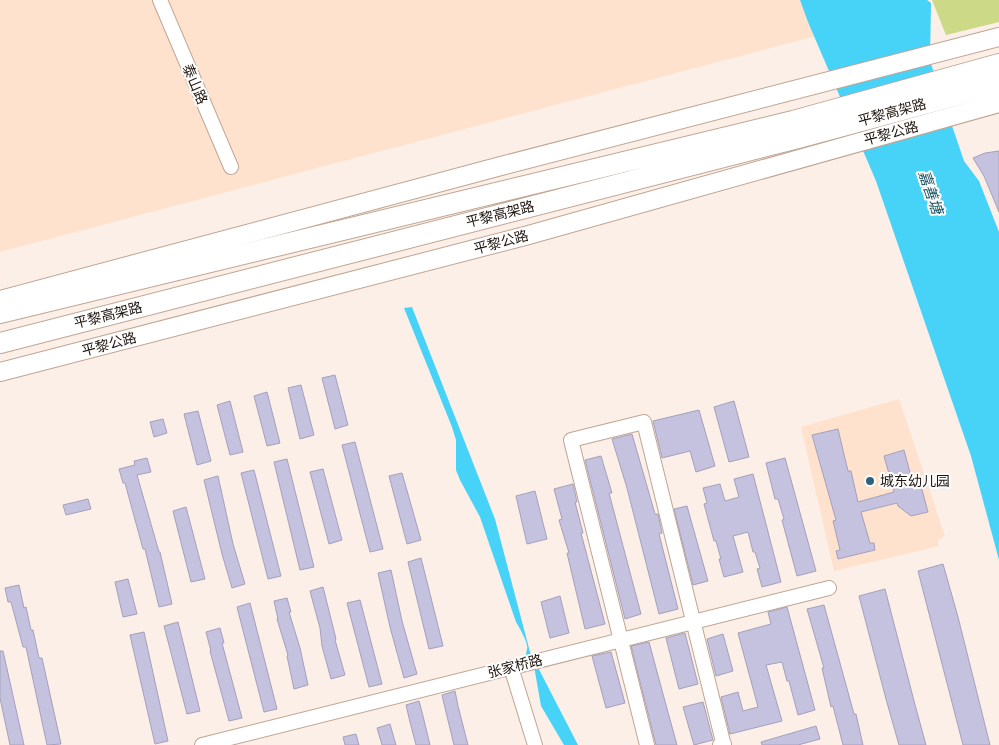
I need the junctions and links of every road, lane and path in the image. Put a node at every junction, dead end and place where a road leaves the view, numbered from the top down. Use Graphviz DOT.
graph roads {
  1 [pos="160,0"];
  2 [pos="999,37"];
  3 [pos="999,64"];
  4 [pos="999,84"];
  5 [pos="999,104"];
  6 [pos="231,167"];
  7 [pos="0,300"];
  8 [pos="0,313"];
  9 [pos="0,343"];
  10 [pos="0,372"];
  11 [pos="829,588"];
  12 [pos="693,622"];
  13 [pos="621,640"];
  14 [pos="511,667"];
  15 [pos="202,745"];
  16 [pos="535,745"];
  17 [pos="648,745"];
  18 [pos="720,745"];
  1 -- 6 [label="street, 泰山路"];
  2 -- 7 [label="main road"];
  3 -- 8 [label="highway, 平黎高架路"];
  4 -- 9 [label="highway, 平黎高架路"];
  5 -- 10 [label="main road, 平黎公路"];
  11 -- 12 [label="street, 张家桥路"];
  12 -- 13 [label="street, 张家桥路"];
  12 -- 13 [label="street"];
  12 -- 18 [label="street"];
  13 -- 14 [label="street, 张家桥路"];
  13 -- 17 [label="street"];
  14 -- 15 [label="street, 张家桥路"];
  14 -- 16 [label="street"];
}
